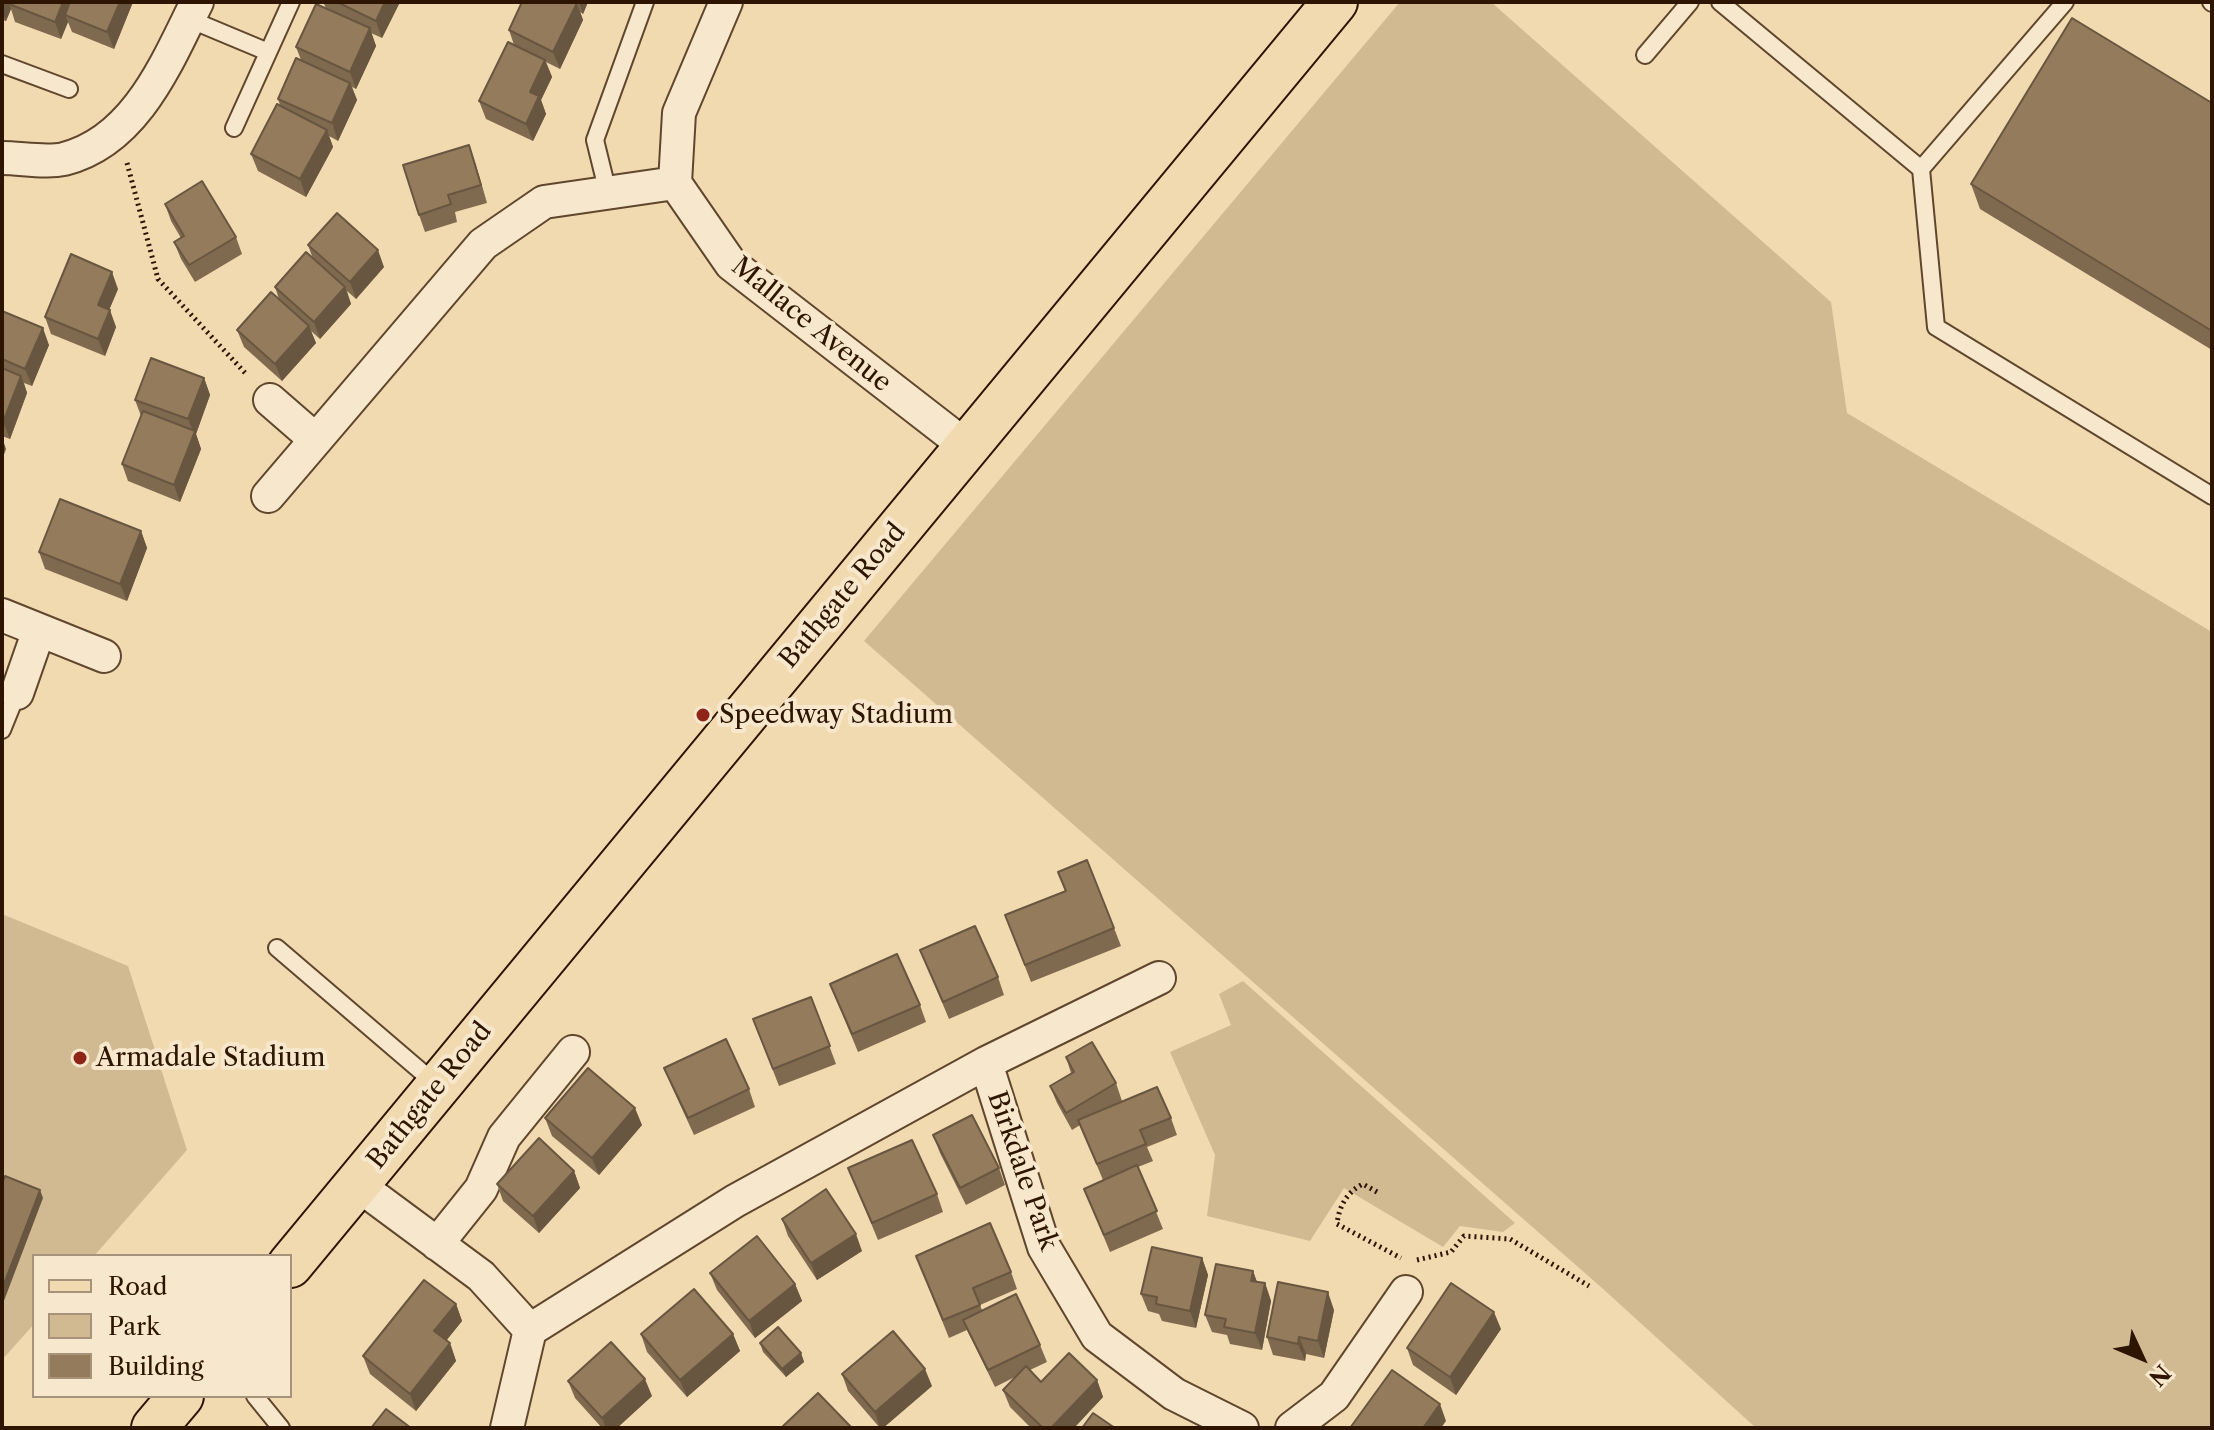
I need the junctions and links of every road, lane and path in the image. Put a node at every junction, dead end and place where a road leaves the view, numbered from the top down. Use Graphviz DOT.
graph roads {
  1 [pos="291,2"];
  2 [pos="645,2"];
  3 [pos="726,2"];
  4 [pos="1335,2"];
  5 [pos="1690,2"];
  6 [pos="1720,2"];
  7 [pos="2065,2"];
  8 [pos="193,10"];
  9 [pos="268,52"];
  10 [pos="1645,55"];
  11 [pos="2,64"];
  12 [pos="69,89"];
  13 [pos="234,128"];
  14 [pos="119,132"];
  15 [pos="2,158"];
  16 [pos="1921,169"];
  17 [pos="675,183"];
  18 [pos="608,193"];
  19 [pos="270,400"];
  20 [pos="316,440"];
  21 [pos="967,447"];
  22 [pos="268,496"];
  23 [pos="2212,496"];
  24 [pos="2,615"];
  25 [pos="39,630"];
  26 [pos="104,656"];
  27 [pos="17,693"];
  28 [pos="2,730"];
  29 [pos="277,948"];
  30 [pos="1159,978"];
  31 [pos="573,1052"];
  32 [pos="986,1063"];
  33 [pos="438,1086"];
  34 [pos="358,1185"];
  35 [pos="1377,1192"];
  36 [pos="437,1244"];
  37 [pos="292,1263"];
  38 [pos="1589,1286"];
  39 [pos="1406,1292"];
  40 [pos="530,1330"];
  41 [pos="179,1398"];
  42 [pos="257,1398"];
  43 [pos="154,1428"];
  44 [pos="281,1428"];
  45 [pos="507,1428"];
  46 [pos="1242,1428"];
  47 [pos="1292,1428"];
  1 -- 9 [label="lane"];
  2 -- 18 [label="lane"];
  3 -- 17 [label="street"];
  4 -- 21 [label="main road, Bathgate Road"];
  5 -- 10 [label="lane"];
  6 -- 16 [label="lane"];
  7 -- 16 [label="lane"];
  8 -- 9 [label="lane"];
  8 -- 14 [label="street"];
  9 -- 13 [label="lane"];
  11 -- 12 [label="lane"];
  14 -- 15 [label="street"];
  14 -- 19 [label="path"];
  16 -- 23 [label="lane"];
  17 -- 18 [label="street"];
  17 -- 21 [label="street, Mallace Avenue"];
  18 -- 20 [label="street"];
  19 -- 20 [label="street"];
  20 -- 22 [label="street"];
  21 -- 33 [label="main road, Bathgate Road"];
  24 -- 25 [label="street"];
  25 -- 26 [label="street"];
  25 -- 27 [label="street"];
  27 -- 28 [label="lane"];
  29 -- 33 [label="lane"];
  30 -- 32 [label="street"];
  31 -- 36 [label="street"];
  32 -- 40 [label="street"];
  32 -- 46 [label="street, Birkdale Park"];
  33 -- 34 [label="main road, Bathgate Road"];
  34 -- 36 [label="street"];
  34 -- 37 [label="main road, Bathgate Road"];
  35 -- 38 [label="path"];
  36 -- 40 [label="street"];
  39 -- 47 [label="street"];
  40 -- 45 [label="street"];
  41 -- 43 [label="main road"];
  42 -- 44 [label="lane"];
}
